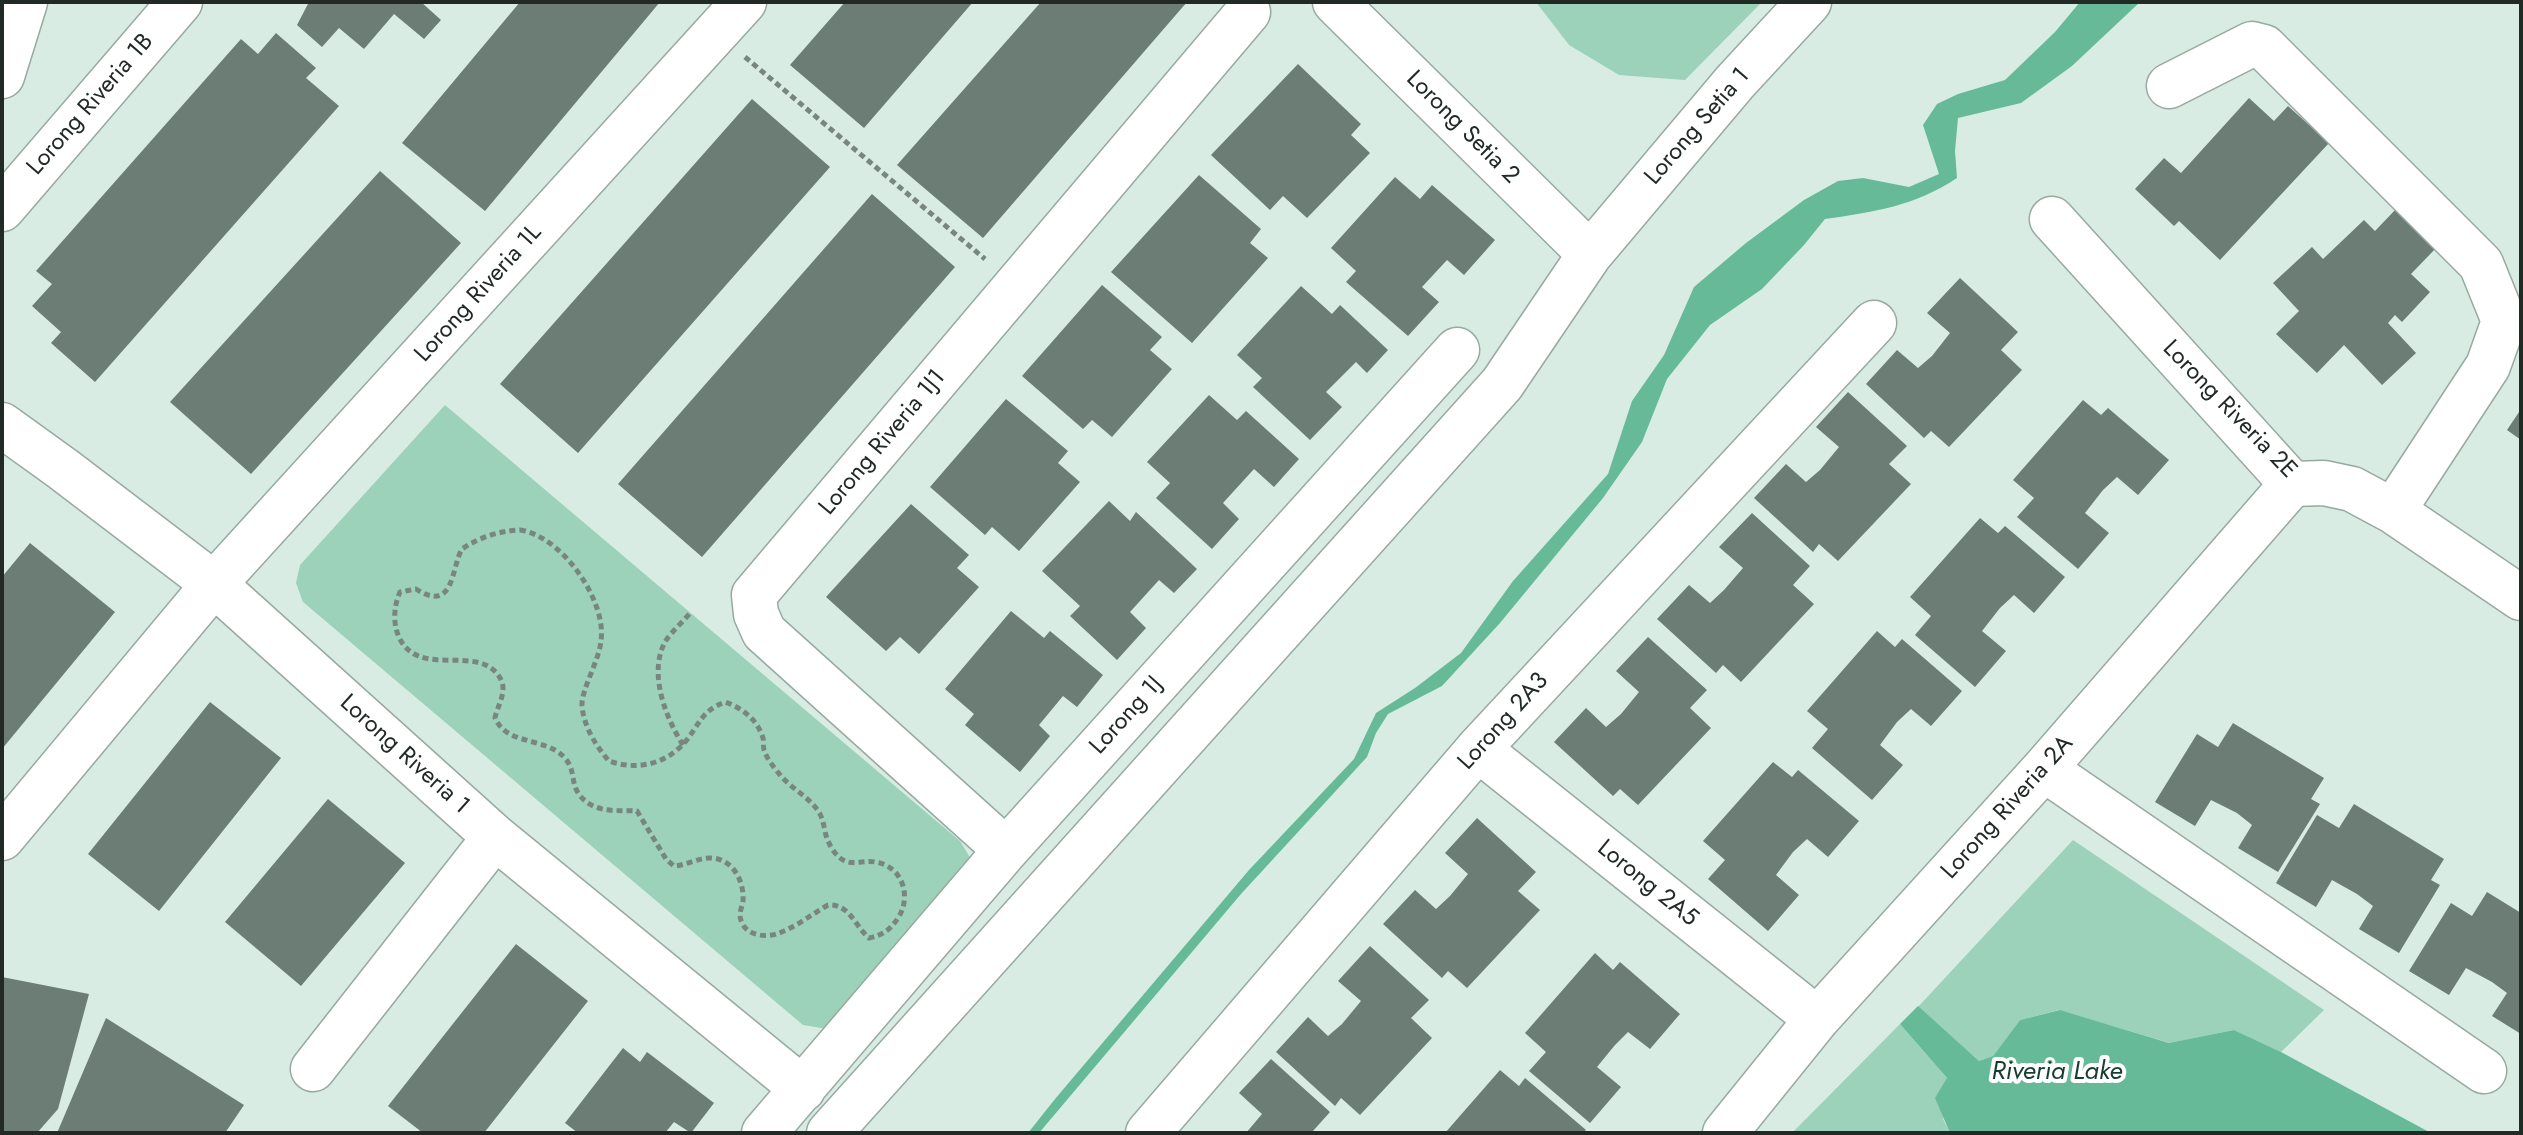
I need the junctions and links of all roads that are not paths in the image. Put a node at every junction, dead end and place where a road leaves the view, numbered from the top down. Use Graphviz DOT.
graph roads {
  1 [pos="25,2"];
  2 [pos="180,2"];
  3 [pos="1335,2"];
  4 [pos="1809,2"];
  5 [pos="1248,12"];
  6 [pos="730,17"];
  7 [pos="2,76"];
  8 [pos="2169,86"];
  9 [pos="2,209"];
  10 [pos="2052,219"];
  11 [pos="1590,254"];
  12 [pos="1874,323"];
  13 [pos="1457,350"];
  14 [pos="2,425"];
  15 [pos="2292,484"];
  16 [pos="2393,511"];
  17 [pos="214,584"];
  18 [pos="2521,598"];
  19 [pos="1478,749"];
  20 [pos="2044,769"];
  21 [pos="495,837"];
  22 [pos="2,838"];
  23 [pos="1006,850"];
  24 [pos="1817,1019"];
  25 [pos="313,1069"];
  26 [pos="2484,1071"];
  27 [pos="803,1089"];
  28 [pos="764,1133"];
  29 [pos="829,1133"];
  30 [pos="1148,1133"];
  31 [pos="1725,1133"];
  1 -- 7 [label="street"];
  2 -- 9 [label="street, Lorong Riveria 1B"];
  3 -- 11 [label="street, Lorong Setia 2"];
  4 -- 11 [label="street, Lorong Setia 1"];
  5 -- 23 [label="street, Lorong Riveria 1J1"];
  6 -- 17 [label="street, Lorong Riveria 1L"];
  8 -- 16 [label="street"];
  10 -- 15 [label="street, Lorong Riveria 2E"];
  11 -- 29 [label="street, Lorong Setia 1"];
  12 -- 19 [label="street, Lorong 2A3"];
  13 -- 23 [label="street, Lorong 1J"];
  14 -- 17 [label="street, Lorong Riveria 1"];
  15 -- 16 [label="street, Lorong Riveria 2E"];
  15 -- 20 [label="street, Lorong Riveria 2A"];
  16 -- 18 [label="street, Lorong Riveria 2E"];
  17 -- 21 [label="street, Lorong Riveria 1"];
  17 -- 22 [label="street, Lorong Riveria 1L"];
  19 -- 24 [label="street, Lorong 2A5"];
  19 -- 30 [label="street, Lorong 2A3"];
  20 -- 24 [label="street, Lorong Riveria 2A"];
  20 -- 26 [label="street"];
  21 -- 25 [label="street"];
  21 -- 27 [label="street, Lorong Riveria 1"];
  23 -- 27 [label="street, Lorong 1J"];
  24 -- 31 [label="street, Lorong Riveria 2A"];
  27 -- 28 [label="street, Lorong 1J"];
}
